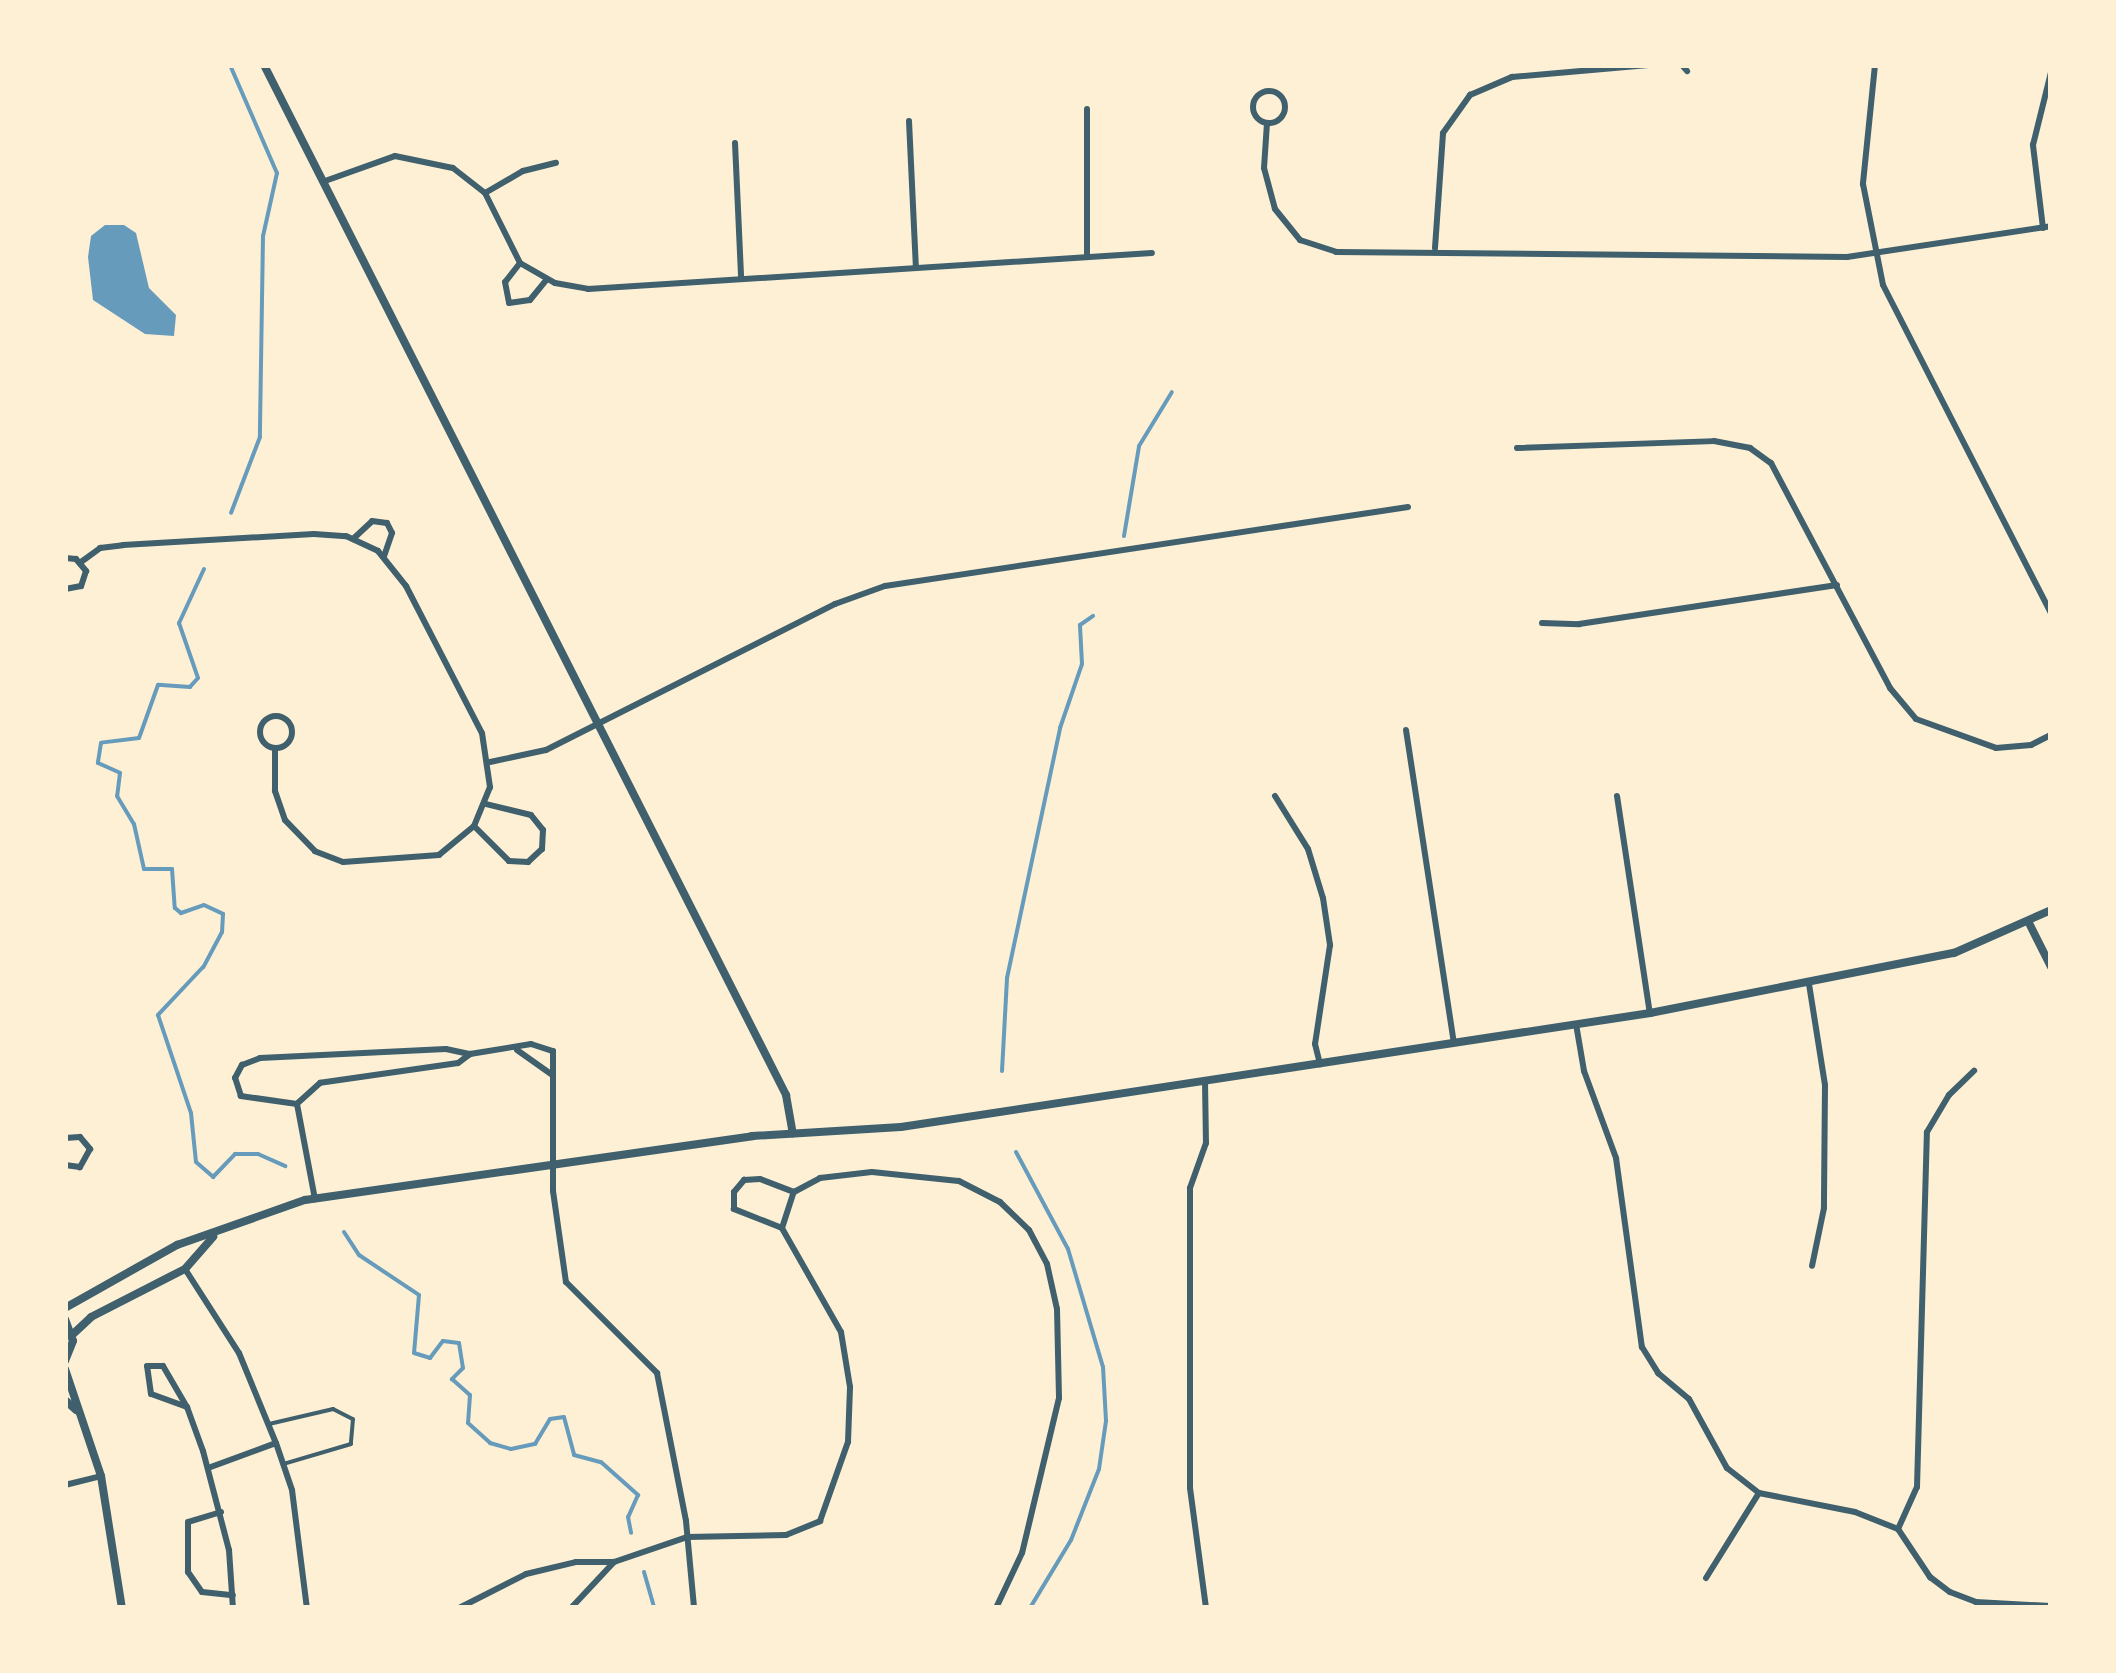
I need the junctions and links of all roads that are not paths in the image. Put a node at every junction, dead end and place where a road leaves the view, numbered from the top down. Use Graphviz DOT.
graph roads {
  1 [pos="264,65"];
  2 [pos="1648,65"];
  3 [pos="1875,65"];
  4 [pos="2051,72"];
  5 [pos="1087,109"];
  6 [pos="909,122"];
  7 [pos="1268,123"];
  8 [pos="735,143"];
  9 [pos="556,163"];
  10 [pos="325,181"];
  11 [pos="484,192"];
  12 [pos="2047,227"];
  13 [pos="1435,248"];
  14 [pos="1152,253"];
  15 [pos="1874,253"];
  16 [pos="1086,256"];
  17 [pos="520,264"];
  18 [pos="916,268"];
  19 [pos="741,276"];
  20 [pos="547,279"];
  21 [pos="1517,448"];
  22 [pos="1408,507"];
  23 [pos="354,538"];
  24 [pos="384,556"];
  25 [pos="65,558"];
  26 [pos="81,562"];
  27 [pos="1837,585"];
  28 [pos="65,589"];
  29 [pos="2051,613"];
  30 [pos="1542,623"];
  31 [pos="602,725"];
  32 [pos="1406,730"];
  33 [pos="2051,735"];
  34 [pos="275,748"];
  35 [pos="490,762"];
  36 [pos="1276,796"];
  37 [pos="1617,796"];
  38 [pos="486,804"];
  39 [pos="474,826"];
  40 [pos="2051,910"];
  41 [pos="2029,923"];
  42 [pos="2051,967"];
  43 [pos="1809,984"];
  44 [pos="1650,1013"];
  45 [pos="1576,1024"];
  46 [pos="1454,1043"];
  47 [pos="518,1050"];
  48 [pos="470,1054"];
  49 [pos="1320,1064"];
  50 [pos="1974,1071"];
  51 [pos="552,1075"];
  52 [pos="1204,1081"];
  53 [pos="297,1104"];
  54 [pos="792,1132"];
  55 [pos="65,1138"];
  56 [pos="557,1163"];
  57 [pos="65,1166"];
  58 [pos="794,1192"];
  59 [pos="315,1199"];
  60 [pos="782,1228"];
  61 [pos="212,1238"];
  62 [pos="1812,1266"];
  63 [pos="185,1269"];
  64 [pos="65,1308"];
  65 [pos="65,1320"];
  66 [pos="72,1335"];
  67 [pos="65,1361"];
  68 [pos="65,1369"];
  69 [pos="65,1400"];
  70 [pos="187,1407"];
  71 [pos="76,1410"];
  72 [pos="269,1424"];
  73 [pos="276,1443"];
  74 [pos="284,1464"];
  75 [pos="208,1468"];
  76 [pos="100,1476"];
  77 [pos="65,1486"];
  78 [pos="1759,1493"];
  79 [pos="221,1512"];
  80 [pos="1898,1529"];
  81 [pos="687,1537"];
  82 [pos="614,1562"];
  83 [pos="1706,1578"];
  84 [pos="233,1595"];
  85 [pos="2051,1606"];
  86 [pos="122,1608"];
  87 [pos="232,1608"];
  88 [pos="307,1608"];
  89 [pos="458,1608"];
  90 [pos="570,1608"];
  91 [pos="694,1608"];
  92 [pos="996,1608"];
  93 [pos="1206,1608"];
  1 -- 10 [label="street"];
  2 -- 13 [label="street"];
  3 -- 15 [label="street"];
  4 -- 12 [label="street"];
  5 -- 16 [label="street"];
  6 -- 18 [label="street"];
  7 -- 7 [label="street"];
  7 -- 13 [label="street"];
  8 -- 19 [label="street"];
  9 -- 11 [label="street"];
  10 -- 11 [label="street"];
  10 -- 31 [label="street"];
  11 -- 17 [label="street"];
  12 -- 15 [label="street"];
  13 -- 15 [label="street"];
  14 -- 16 [label="street"];
  15 -- 29 [label="street"];
  16 -- 18 [label="street"];
  17 -- 20 [label="street"];
  17 -- 20 [label="street"];
  18 -- 19 [label="street"];
  19 -- 20 [label="street"];
  21 -- 27 [label="street"];
  22 -- 31 [label="street"];
  23 -- 24 [label="street"];
  23 -- 24 [label="street"];
  23 -- 26 [label="street"];
  24 -- 35 [label="street"];
  25 -- 26 [label="street"];
  26 -- 28 [label="street"];
  27 -- 30 [label="street"];
  27 -- 33 [label="street"];
  31 -- 35 [label="street"];
  31 -- 54 [label="street"];
  32 -- 46 [label="street"];
  34 -- 34 [label="street"];
  34 -- 39 [label="street"];
  35 -- 38 [label="street"];
  36 -- 49 [label="street"];
  37 -- 44 [label="street"];
  38 -- 39 [label="street"];
  38 -- 39 [label="street"];
  40 -- 41 [label="street"];
  41 -- 42 [label="street"];
  41 -- 43 [label="street"];
  43 -- 44 [label="street"];
  43 -- 62 [label="street"];
  44 -- 45 [label="street"];
  45 -- 46 [label="street"];
  45 -- 78 [label="street"];
  46 -- 49 [label="street"];
  47 -- 48 [label="street"];
  47 -- 51 [label="street"];
  47 -- 51 [label="street"];
  48 -- 53 [label="street"];
  48 -- 53 [label="street"];
  49 -- 52 [label="street"];
  50 -- 80 [label="street"];
  51 -- 56 [label="street"];
  52 -- 54 [label="street"];
  52 -- 93 [label="street"];
  53 -- 59 [label="street"];
  54 -- 56 [label="street"];
  55 -- 57 [label="street"];
  56 -- 59 [label="street"];
  56 -- 81 [label="street"];
  58 -- 60 [label="street"];
  58 -- 60 [label="street"];
  58 -- 92 [label="street"];
  59 -- 61 [label="street"];
  60 -- 81 [label="street"];
  61 -- 63 [label="street"];
  61 -- 64 [label="street"];
  63 -- 66 [label="street"];
  63 -- 72 [label="street"];
  65 -- 66 [label="street"];
  66 -- 67 [label="street"];
  68 -- 71 [label="street"];
  69 -- 71 [label="street"];
  70 -- 70 [label="street"];
  70 -- 75 [label="street"];
  71 -- 76 [label="street"];
  72 -- 73 [label="street"];
  72 -- 74 [label="lane"];
  73 -- 74 [label="street"];
  73 -- 75 [label="street"];
  74 -- 88 [label="street"];
  75 -- 79 [label="street"];
  76 -- 77 [label="street"];
  76 -- 86 [label="street"];
  78 -- 80 [label="street"];
  78 -- 83 [label="street"];
  79 -- 84 [label="street"];
  79 -- 84 [label="street"];
  80 -- 85 [label="street"];
  81 -- 82 [label="street"];
  81 -- 91 [label="street"];
  82 -- 89 [label="street"];
  82 -- 90 [label="street"];
  84 -- 87 [label="street"];
}
